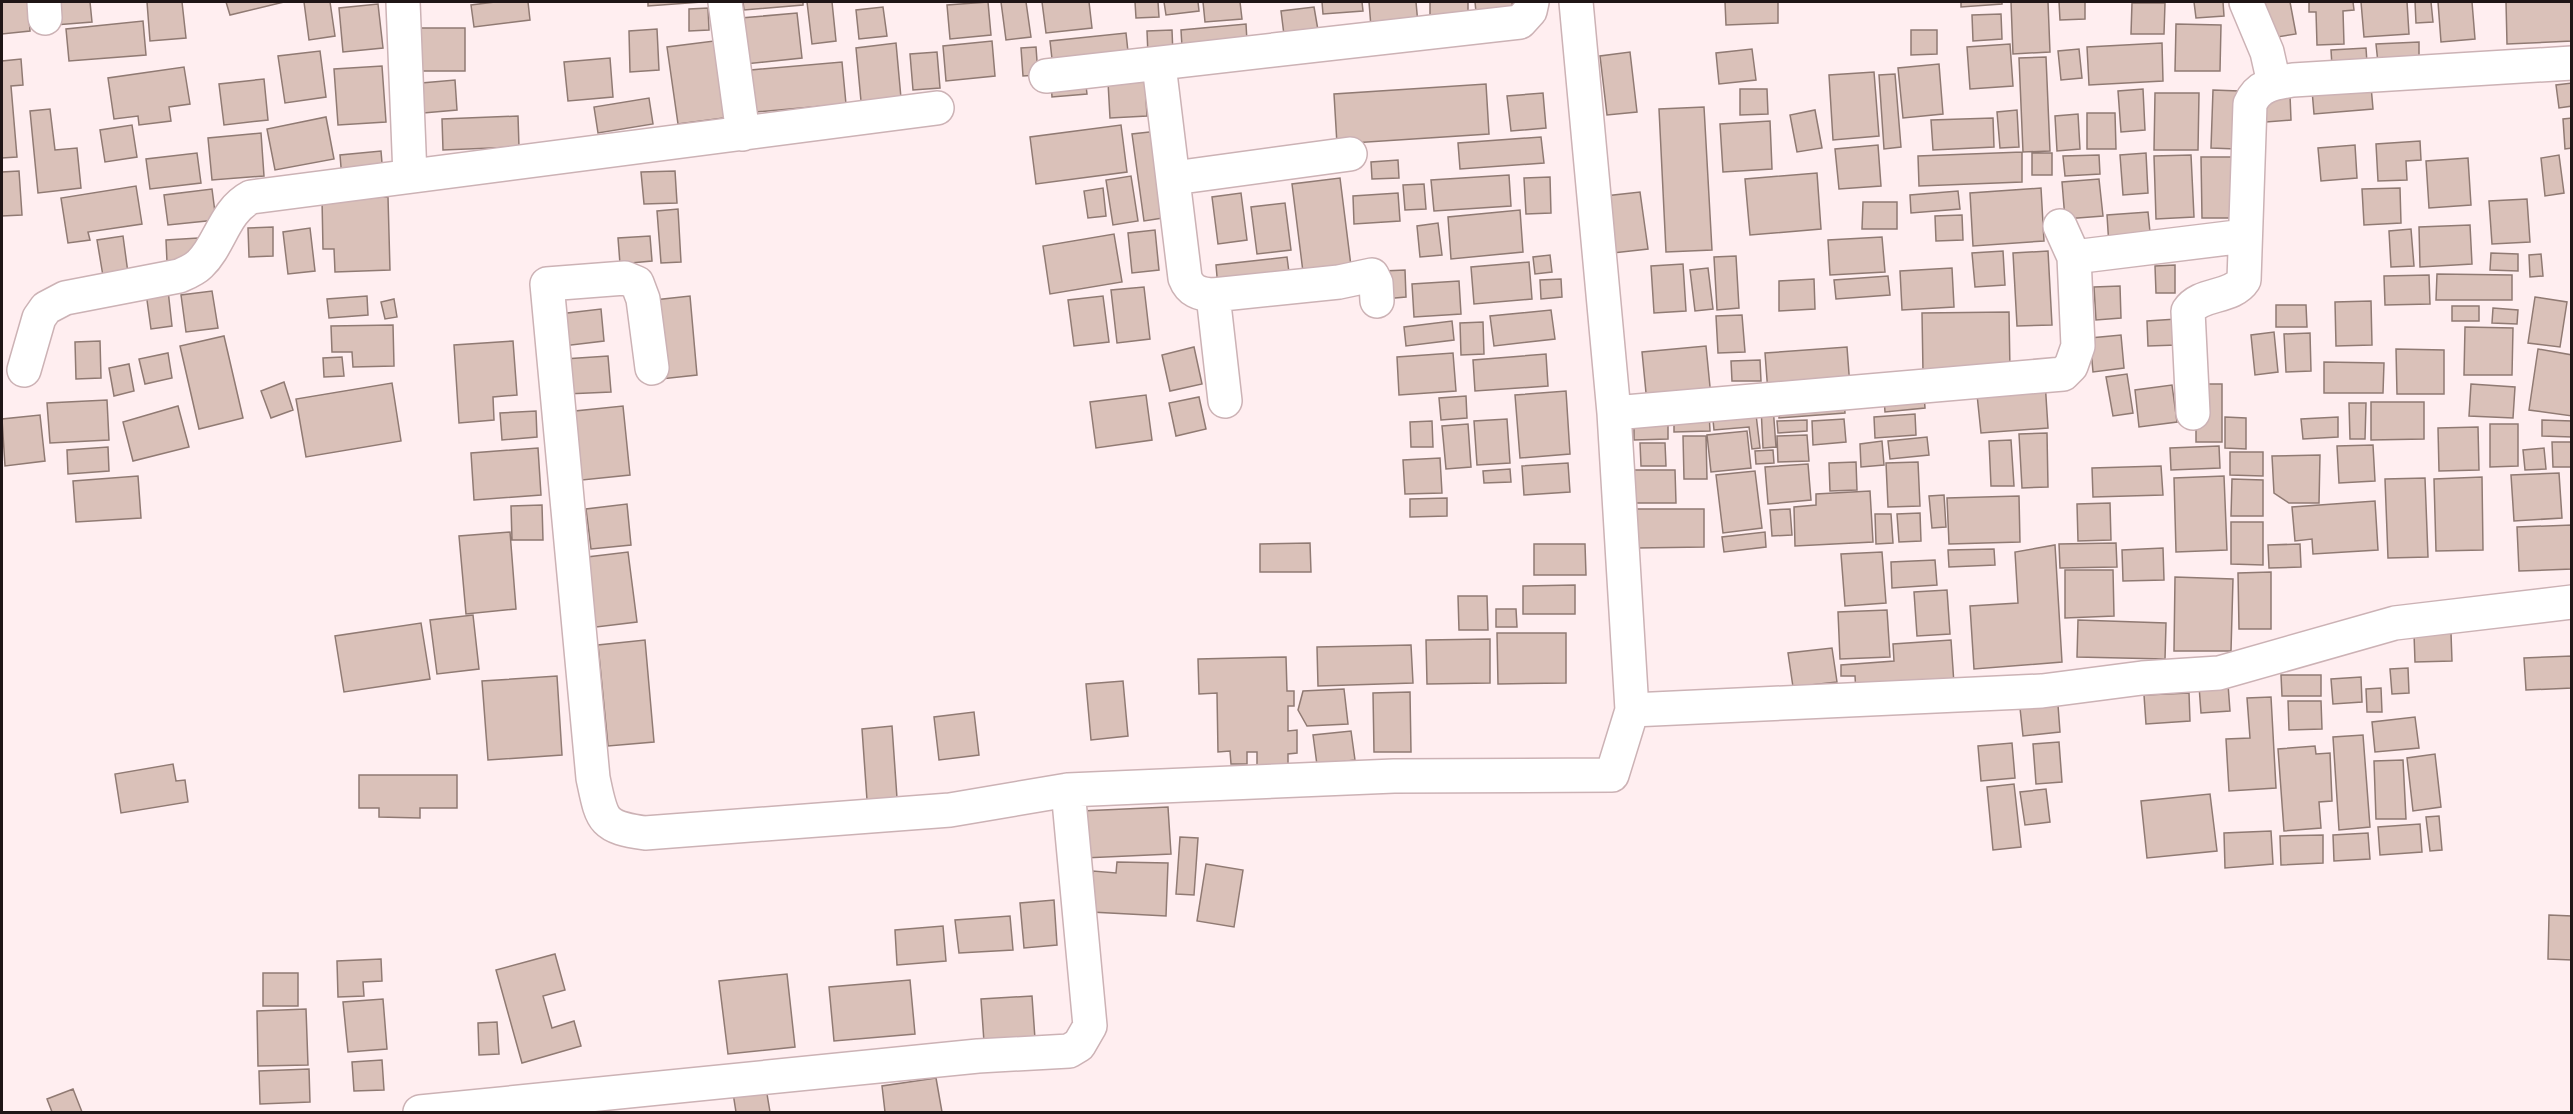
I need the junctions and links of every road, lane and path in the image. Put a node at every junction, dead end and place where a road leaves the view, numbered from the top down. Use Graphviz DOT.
graph roads {
  1 [pos="403,2"];
  2 [pos="725,2"];
  3 [pos="1532,2"];
  4 [pos="1576,2"];
  5 [pos="2246,2"];
  6 [pos="2571,63"];
  7 [pos="1159,65"];
  8 [pos="1046,76"];
  9 [pos="2274,83"];
  10 [pos="937,108"];
  11 [pos="743,134"];
  12 [pos="1350,154"];
  13 [pos="410,176"];
  14 [pos="1174,178"];
  15 [pos="2060,226"];
  16 [pos="2245,236"];
  17 [pos="2074,257"];
  18 [pos="1213,295"];
  19 [pos="1377,301"];
  20 [pos="652,368"];
  21 [pos="24,370"];
  22 [pos="1225,401"];
  23 [pos="1614,413"];
  24 [pos="2193,413"];
  25 [pos="2571,602"];
  26 [pos="1632,710"];
  27 [pos="1068,790"];
  28 [pos="420,1113"];
  1 -- 13 [label="street"];
  2 -- 11 [label="street"];
  3 -- 7 [label="street"];
  4 -- 23 [label="street"];
  5 -- 9 [label="street"];
  6 -- 9 [label="street"];
  7 -- 8 [label="street"];
  7 -- 14 [label="street"];
  9 -- 16 [label="street"];
  10 -- 11 [label="street"];
  11 -- 13 [label="street"];
  12 -- 14 [label="street"];
  13 -- 21 [label="street"];
  14 -- 18 [label="street"];
  15 -- 17 [label="street"];
  16 -- 17 [label="street"];
  16 -- 24 [label="street"];
  17 -- 23 [label="street"];
  18 -- 19 [label="street"];
  18 -- 22 [label="street"];
  20 -- 27 [label="street"];
  23 -- 26 [label="street"];
  25 -- 26 [label="street"];
  26 -- 27 [label="street"];
  27 -- 28 [label="street"];
}
